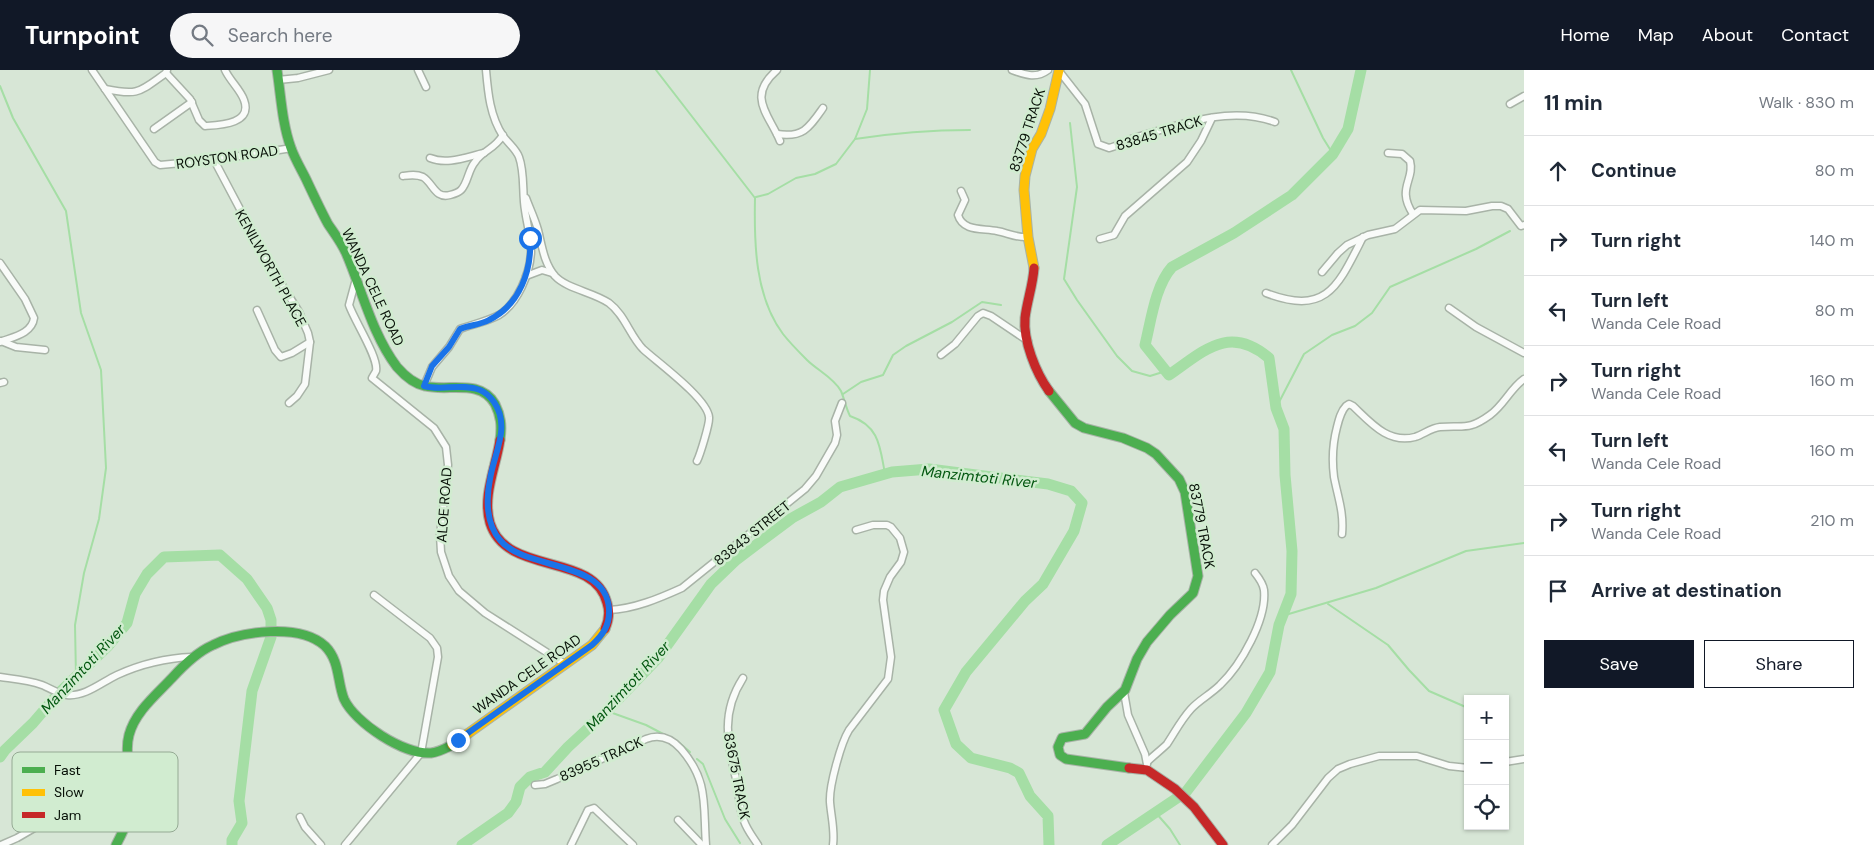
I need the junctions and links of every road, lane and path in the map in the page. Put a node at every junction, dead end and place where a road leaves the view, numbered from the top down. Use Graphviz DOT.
graph roads {
  1 [pos="92,70"];
  2 [pos="225,70"];
  3 [pos="277,70"];
  4 [pos="329,70"];
  5 [pos="418,70"];
  6 [pos="486,70"];
  7 [pos="777,70"];
  8 [pos="1012,70"];
  9 [pos="1048,70"];
  10 [pos="1059,70"];
  11 [pos="166,71"];
  12 [pos="278,80"];
  13 [pos="426,88"];
  14 [pos="105,89"];
  15 [pos="1524,96"];
  16 [pos="192,102"];
  17 [pos="1510,104"];
  18 [pos="823,108"];
  19 [pos="1212,118"];
  20 [pos="1275,122"];
  21 [pos="154,129"];
  22 [pos="777,134"];
  23 [pos="503,135"];
  24 [pos="780,140"];
  25 [pos="292,148"];
  26 [pos="488,152"];
  27 [pos="1388,153"];
  28 [pos="430,158"];
  29 [pos="214,160"];
  30 [pos="404,176"];
  31 [pos="961,191"];
  32 [pos="524,192"];
  33 [pos="1413,214"];
  34 [pos="1524,225"];
  35 [pos="1028,237"];
  36 [pos="1363,237"];
  37 [pos="1100,239"];
  38 [pos="0,263"];
  39 [pos="1322,272"];
  40 [pos="552,273"];
  41 [pos="526,276"];
  42 [pos="356,278"];
  43 [pos="1266,293"];
  44 [pos="1449,308"];
  45 [pos="257,310"];
  46 [pos="1,341"];
  47 [pos="1028,341"];
  48 [pos="310,342"];
  49 [pos="45,350"];
  50 [pos="1524,353"];
  51 [pos="941,355"];
  52 [pos="1524,379"];
  53 [pos="424,386"];
  54 [pos="289,403"];
  55 [pos="842,403"];
  56 [pos="697,461"];
  57 [pos="856,530"];
  58 [pos="1342,534"];
  59 [pos="1255,573"];
  60 [pos="374,595"];
  61 [pos="609,610"];
  62 [pos="192,657"];
  63 [pos="565,664"];
  64 [pos="0,676"];
  65 [pos="743,678"];
  66 [pos="1124,692"];
  67 [pos="126,752"];
  68 [pos="421,752"];
  69 [pos="1524,759"];
  70 [pos="1509,761"];
  71 [pos="1147,766"];
  72 [pos="1464,768"];
  73 [pos="535,785"];
  74 [pos="300,817"];
  75 [pos="678,820"];
  76 [pos="28,832"];
  77 [pos="122,832"];
  78 [pos="1,845"];
  79 [pos="116,845"];
  80 [pos="321,845"];
  81 [pos="345,845"];
  82 [pos="571,845"];
  83 [pos="633,845"];
  84 [pos="704,845"];
  85 [pos="758,845"];
  86 [pos="833,845"];
  87 [pos="1223,845"];
  88 [pos="1272,845"];
  1 -- 14 [label="street, ROYSTON ROAD"];
  2 -- 16 [label="street"];
  3 -- 12 [label="street, WANDA CELE ROAD"];
  4 -- 12 [label="street"];
  5 -- 13 [label="street"];
  6 -- 23 [label="street"];
  7 -- 22 [label="street"];
  8 -- 9 [label="street"];
  10 -- 19 [label="street, 83845 TRACK"];
  10 -- 35 [label="street, 83779 TRACK"];
  11 -- 14 [label="street"];
  11 -- 16 [label="street"];
  12 -- 25 [label="street, WANDA CELE ROAD"];
  14 -- 29 [label="street, ROYSTON ROAD"];
  15 -- 17 [label="street"];
  16 -- 21 [label="street"];
  18 -- 22 [label="street"];
  19 -- 20 [label="street, 83845 TRACK"];
  19 -- 37 [label="street"];
  22 -- 24 [label="street"];
  23 -- 26 [label="street"];
  23 -- 32 [label="street"];
  25 -- 29 [label="street, ROYSTON ROAD"];
  25 -- 42 [label="street, WANDA CELE ROAD"];
  26 -- 28 [label="street"];
  26 -- 30 [label="street"];
  27 -- 33 [label="street"];
  29 -- 48 [label="street, KENILWORTH PLACE"];
  31 -- 35 [label="street"];
  32 -- 40 [label="street"];
  32 -- 41 [label="street"];
  33 -- 34 [label="street"];
  33 -- 36 [label="street"];
  35 -- 47 [label="street, 83779 TRACK"];
  36 -- 39 [label="street"];
  36 -- 43 [label="street"];
  38 -- 46 [label="street"];
  40 -- 41 [label="street"];
  40 -- 56 [label="street"];
  41 -- 53 [label="street"];
  42 -- 53 [label="street, WANDA CELE ROAD"];
  42 -- 63 [label="street, ALOE ROAD"];
  44 -- 50 [label="street"];
  45 -- 48 [label="street"];
  46 -- 49 [label="street"];
  47 -- 51 [label="street"];
  47 -- 66 [label="street, 83779 TRACK"];
  48 -- 54 [label="street, KENILWORTH PLACE"];
  52 -- 58 [label="street"];
  53 -- 61 [label="street"];
  55 -- 61 [label="street, 83843 STREET"];
  57 -- 86 [label="street"];
  59 -- 71 [label="street"];
  60 -- 68 [label="street"];
  61 -- 63 [label="street, WANDA CELE ROAD"];
  62 -- 64 [label="street"];
  62 -- 67 [label="street"];
  62 -- 68 [label="street"];
  63 -- 68 [label="street, WANDA CELE ROAD"];
  65 -- 85 [label="street, 83675 TRACK"];
  66 -- 71 [label="street"];
  66 -- 71 [label="street, 83779 TRACK"];
  68 -- 81 [label="street"];
  69 -- 70 [label="street"];
  71 -- 87 [label="street, 83779 TRACK"];
  72 -- 88 [label="street"];
  73 -- 84 [label="street, 83955 TRACK"];
  74 -- 80 [label="street"];
  75 -- 84 [label="street"];
  76 -- 78 [label="street"];
  77 -- 79 [label="street"];
  82 -- 83 [label="street"];
}
